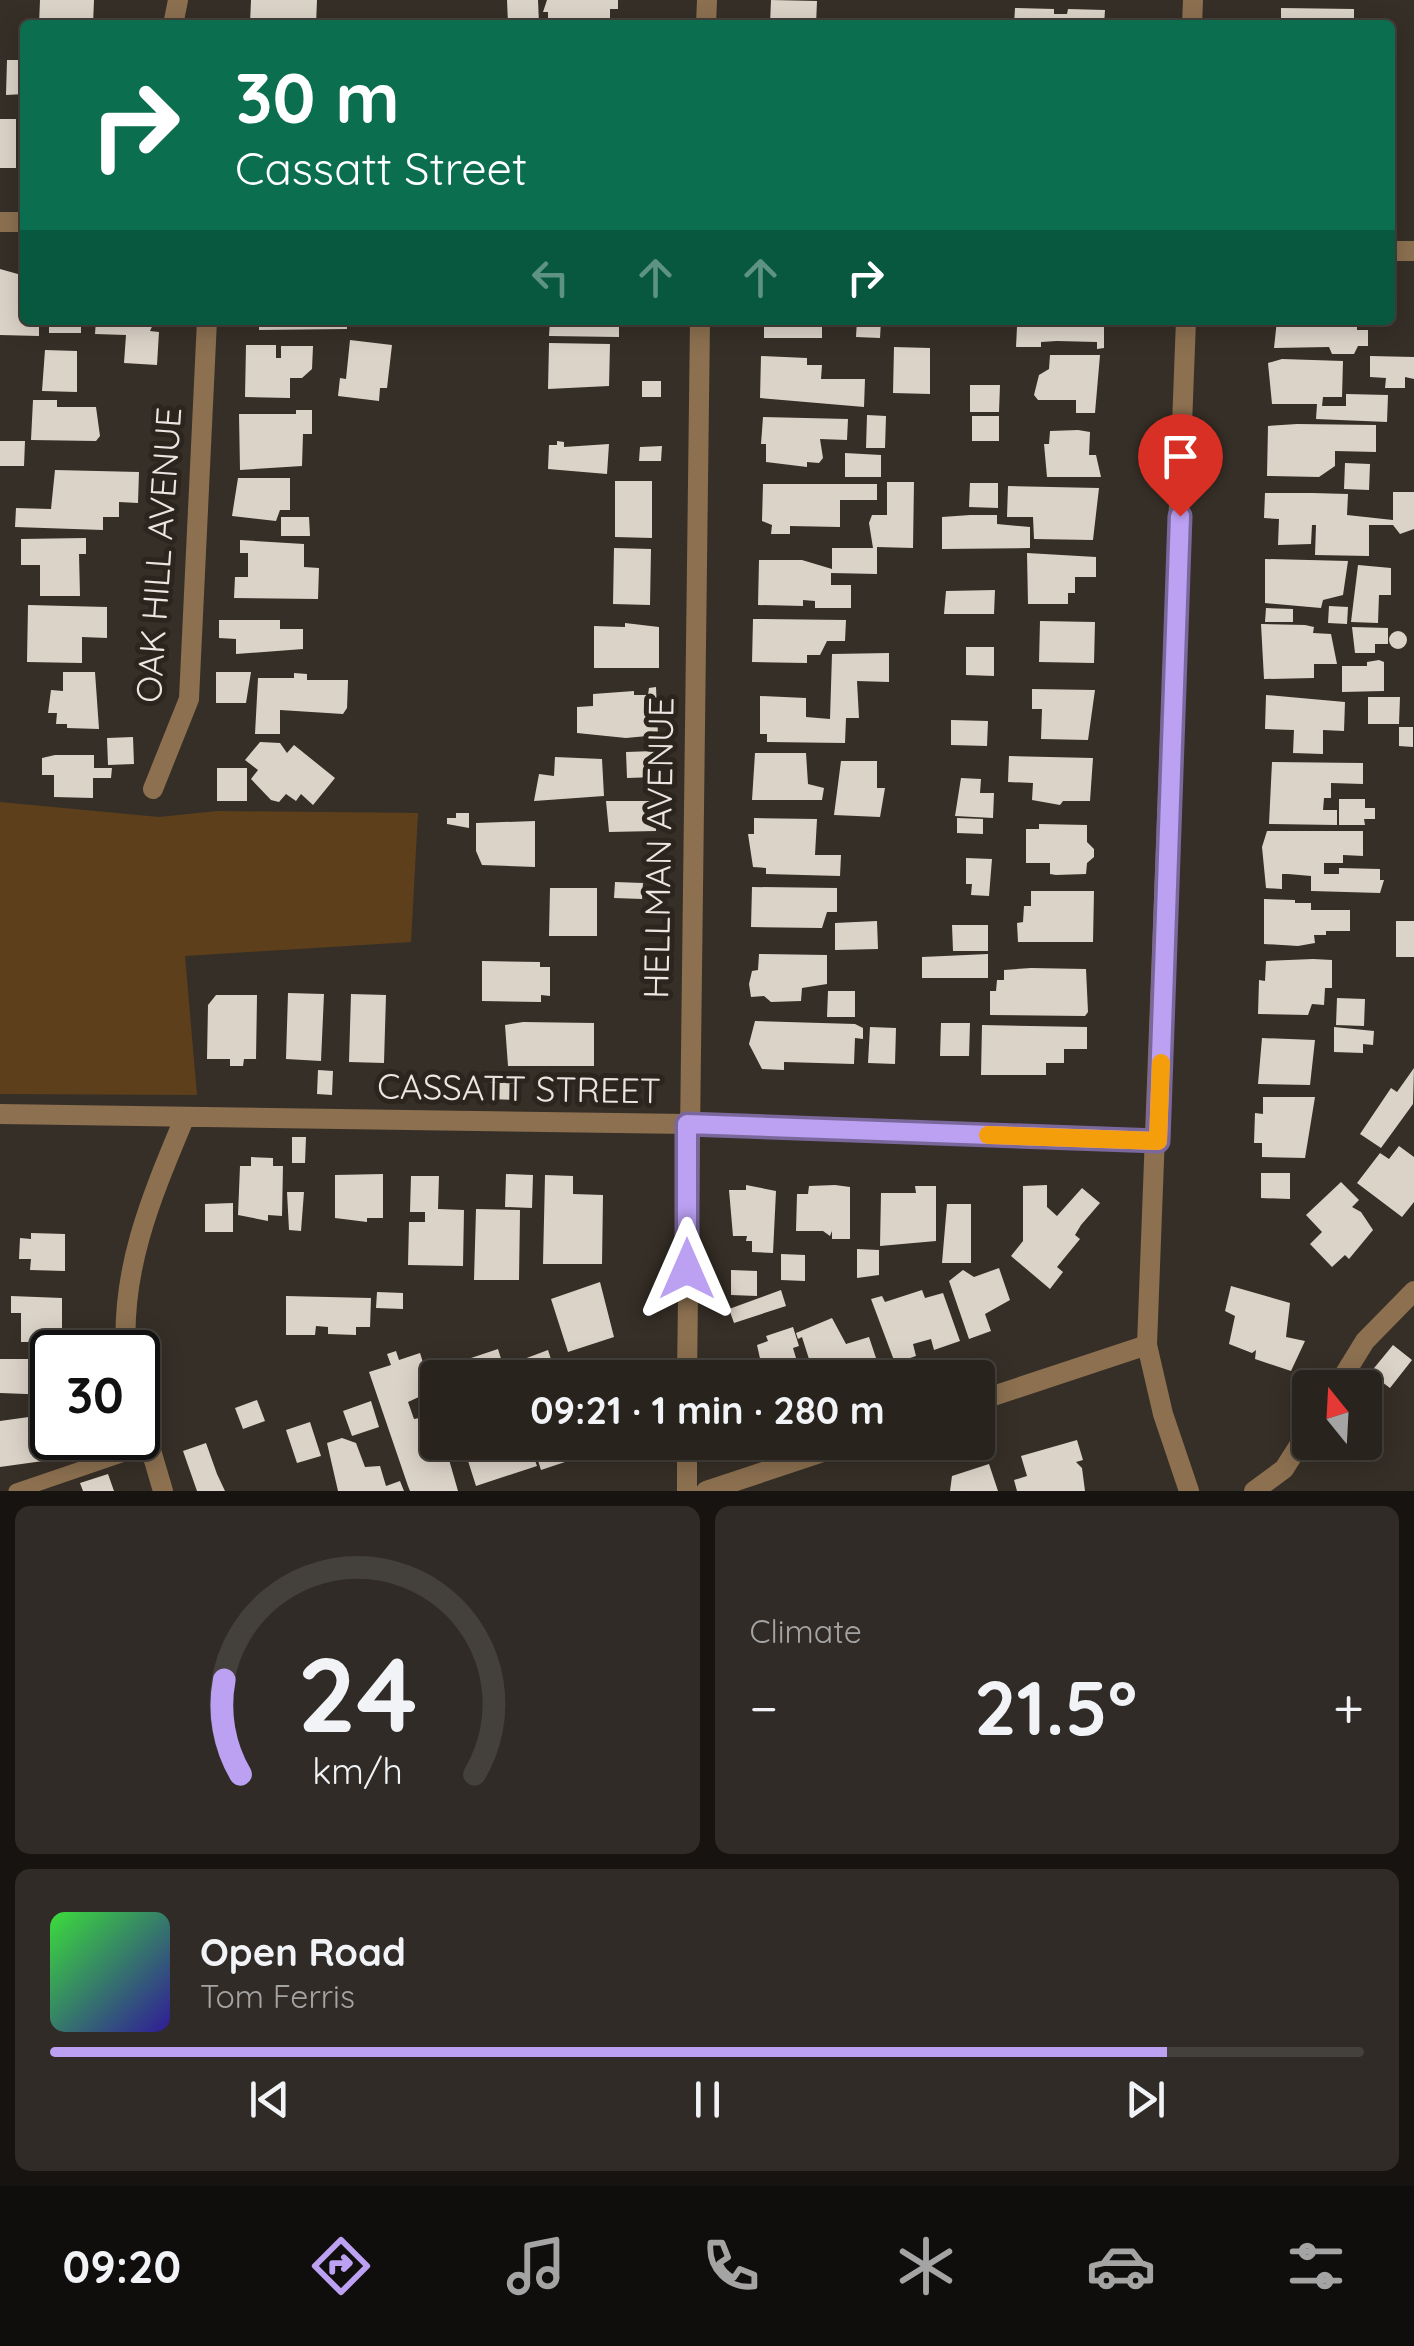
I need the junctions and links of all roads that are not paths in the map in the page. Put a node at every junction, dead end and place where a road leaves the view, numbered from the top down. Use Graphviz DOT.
graph roads {
  1 [pos="206,325"];
  2 [pos="700,325"];
  3 [pos="1186,325"];
  4 [pos="152,789"];
  5 [pos="0,1114"];
  6 [pos="184,1118"];
  7 [pos="687,1124"];
  8 [pos="1158,1141"];
  9 [pos="1414,1291"];
  10 [pos="125,1330"];
  11 [pos="1147,1345"];
  12 [pos="687,1360"];
  13 [pos="1347,1370"];
  14 [pos="995,1395"];
  15 [pos="1292,1456"];
  16 [pos="107,1460"];
  17 [pos="153,1460"];
  18 [pos="687,1460"];
  19 [pos="798,1460"];
  20 [pos="16,1491"];
  21 [pos="163,1491"];
  22 [pos="687,1491"];
  23 [pos="706,1491"];
  24 [pos="1189,1491"];
  25 [pos="1254,1491"];
  1 -- 4 [label="street, OAK HILL AVENUE"];
  2 -- 7 [label="street, HELLMAN AVENUE"];
  3 -- 8 [label="street"];
  5 -- 6 [label="street, CASSATT STREET"];
  6 -- 7 [label="street, CASSATT STREET"];
  6 -- 10 [label="street"];
  7 -- 8 [label="street, CASSATT STREET"];
  7 -- 12 [label="street, HELLMAN AVENUE"];
  8 -- 11 [label="street"];
  9 -- 13 [label="street"];
  11 -- 14 [label="street"];
  11 -- 24 [label="street"];
  15 -- 25 [label="street"];
  16 -- 20 [label="lane"];
  17 -- 21 [label="street"];
  18 -- 22 [label="street"];
  19 -- 23 [label="street"];
}
